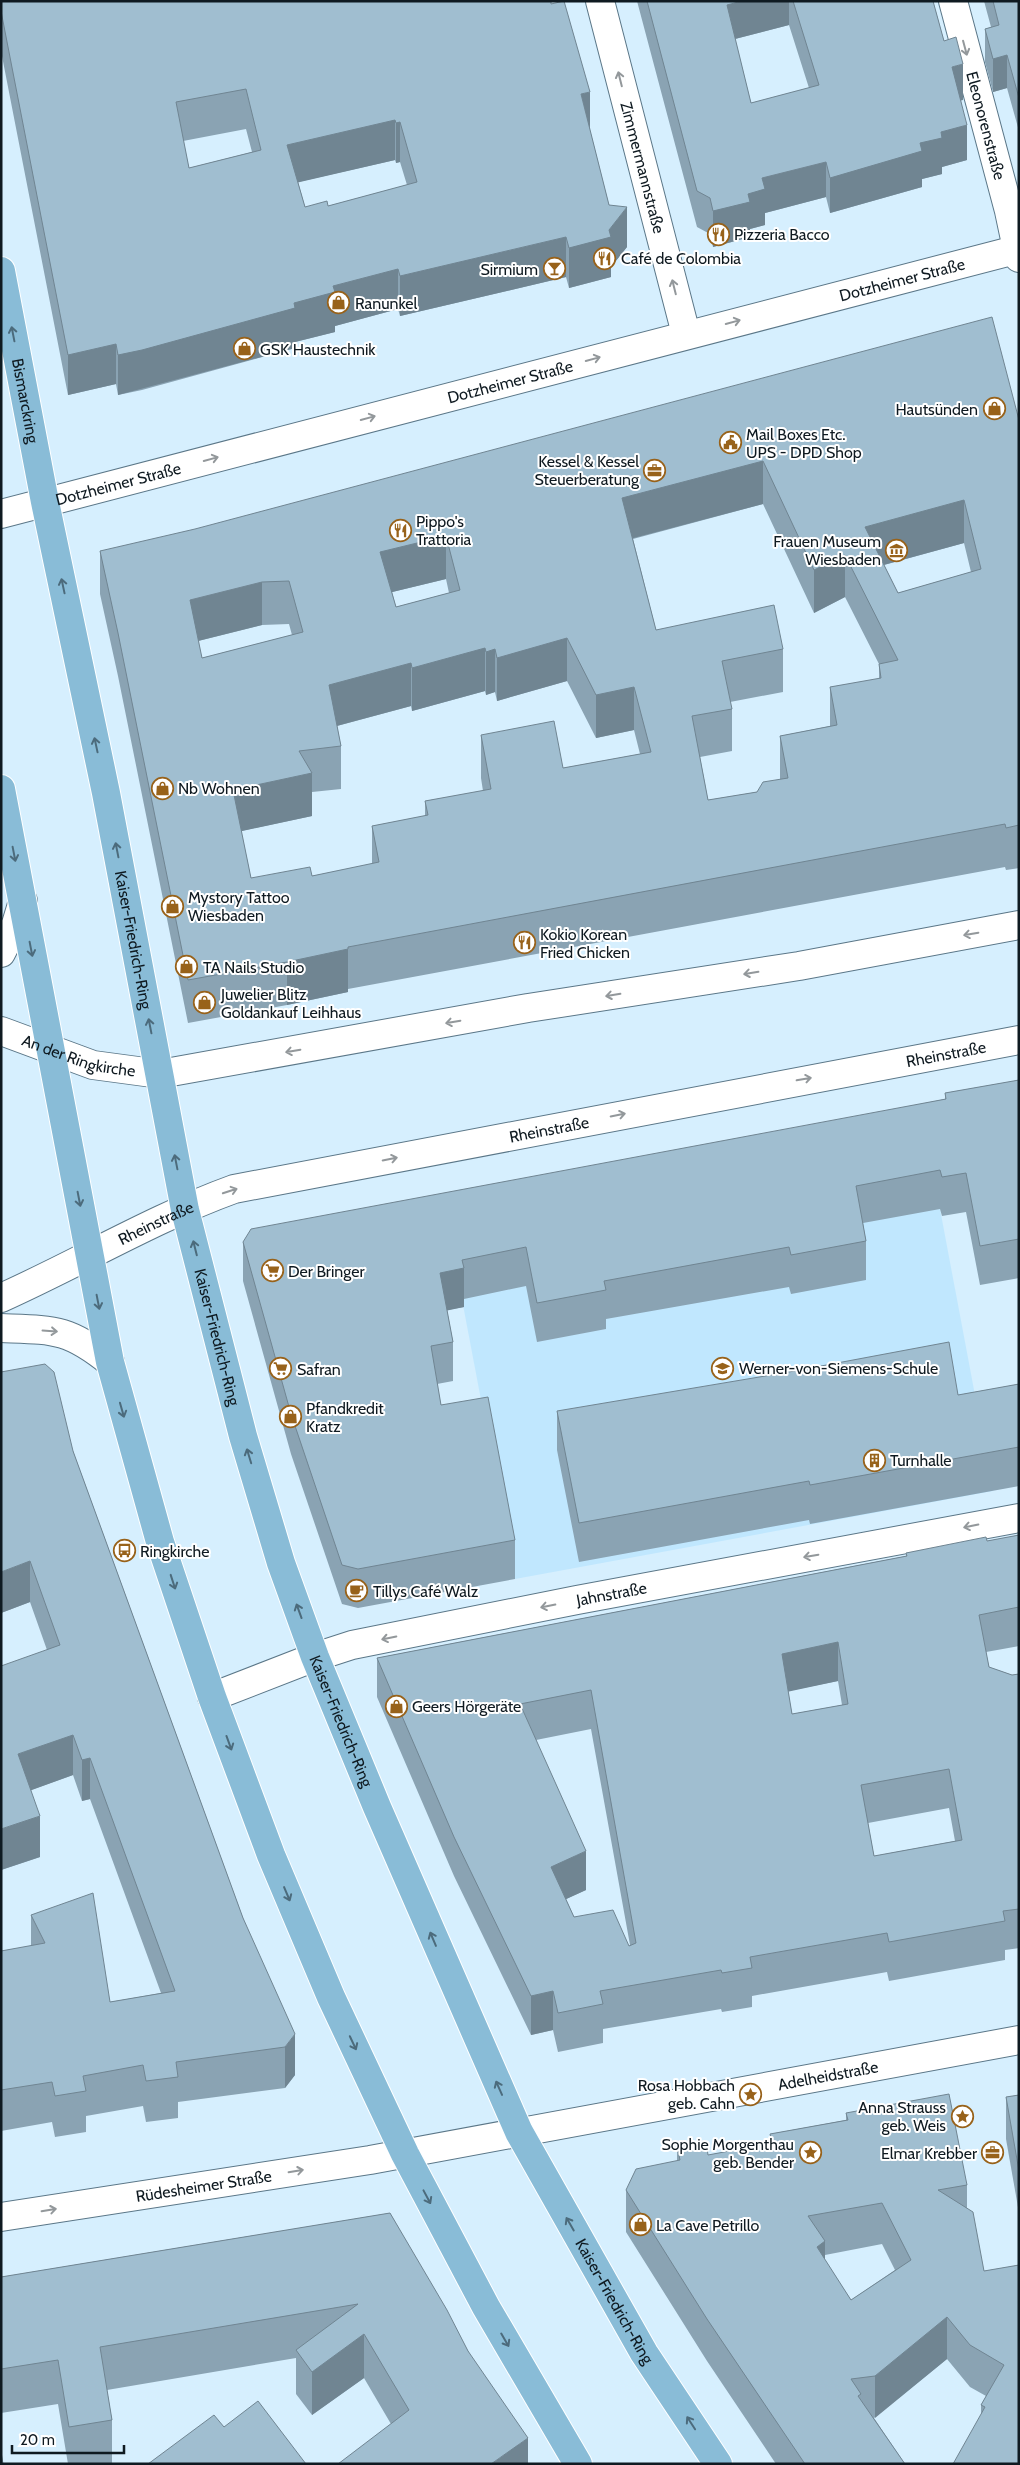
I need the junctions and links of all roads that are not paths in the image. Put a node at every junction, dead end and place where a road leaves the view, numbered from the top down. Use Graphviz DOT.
graph roads {
  1 [pos="600,1"];
  2 [pos="953,1"];
  3 [pos="1018,252"];
  4 [pos="1,271"];
  5 [pos="686,334"];
  6 [pos="45,502"];
  7 [pos="1,514"];
  8 [pos="1,789"];
  9 [pos="22,901"];
  10 [pos="1019,926"];
  11 [pos="1,953"];
  12 [pos="1,1031"];
  13 [pos="1019,1040"];
  14 [pos="51,1050"];
  15 [pos="93,1066"];
  16 [pos="160,1074"];
  17 [pos="60,1103"];
  18 [pos="185,1210"];
  19 [pos="89,1254"];
  20 [pos="1,1298"];
  21 [pos="1,1328"];
  22 [pos="110,1362"];
  23 [pos="1019,1518"];
  24 [pos="315,1656"];
  25 [pos="212,1697"];
  26 [pos="1019,2040"];
  27 [pos="519,2132"];
  28 [pos="405,2154"];
  29 [pos="1,2217"];
  30 [pos="578,2464"];
  31 [pos="718,2464"];
  5 -- 1 [label="street, Zimmermannstraße, one-way"];
  2 -- 3 [label="street, Eleonorenstraße, one-way"];
  5 -- 3 [label="street, Dotzheimer Straße, one-way"];
  6 -- 4 [label="main road, Bismarckring, one-way"];
  6 -- 5 [label="street, Dotzheimer Straße, one-way"];
  6 -- 7 [label="street, Dotzheimer Straße"];
  16 -- 6 [label="main road, Kaiser-Friedrich-Ring, one-way"];
  8 -- 9 [label="main road, one-way"];
  9 -- 11 [label="street"];
  9 -- 14 [label="main road, one-way"];
  10 -- 16 [label="street, one-way"];
  12 -- 14 [label="street, An der Ringkirche"];
  18 -- 13 [label="street, Rheinstraße, one-way"];
  14 -- 15 [label="street, An der Ringkirche"];
  14 -- 17 [label="main road"];
  15 -- 16 [label="street, An der Ringkirche"];
  15 -- 17 [label="street"];
  18 -- 16 [label="main road, Kaiser-Friedrich-Ring, one-way"];
  17 -- 19 [label="main road, one-way"];
  18 -- 19 [label="street, Rheinstraße"];
  24 -- 18 [label="main road, Kaiser-Friedrich-Ring, one-way"];
  19 -- 20 [label="street"];
  19 -- 22 [label="main road, one-way"];
  21 -- 22 [label="street, one-way"];
  22 -- 25 [label="main road, one-way"];
  23 -- 24 [label="street, Jahnstraße, one-way"];
  24 -- 25 [label="street, Jahnstraße"];
  27 -- 24 [label="main road, Kaiser-Friedrich-Ring, one-way"];
  25 -- 28 [label="main road, one-way"];
  26 -- 27 [label="street, Adelheidstraße"];
  27 -- 28 [label="street"];
  31 -- 27 [label="main road, Kaiser-Friedrich-Ring, one-way"];
  29 -- 28 [label="street, Rüdesheimer Straße, one-way"];
  28 -- 30 [label="main road, one-way"];
}
